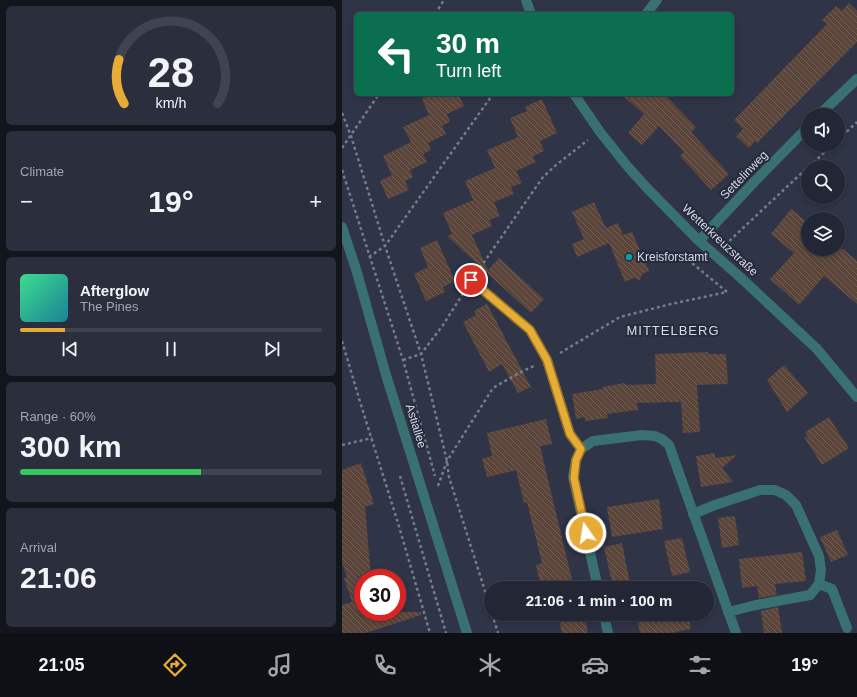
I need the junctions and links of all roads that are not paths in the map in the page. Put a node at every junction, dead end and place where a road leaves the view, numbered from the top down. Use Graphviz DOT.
graph roads {
  1 [pos="526,0"];
  2 [pos="658,0"];
  3 [pos="530,12"];
  4 [pos="648,12"];
  5 [pos="856,81"];
  6 [pos="576,96"];
  7 [pos="827,108"];
  8 [pos="801,133"];
  9 [pos="342,227"];
  10 [pos="706,248"];
  11 [pos="471,280"];
  12 [pos="857,397"];
  13 [pos="581,449"];
  14 [pos="693,514"];
  15 [pos="596,581"];
  16 [pos="819,584"];
  17 [pos="728,612"];
  18 [pos="605,621"];
  19 [pos="847,628"];
  20 [pos="467,633"];
  21 [pos="608,633"];
  22 [pos="736,633"];
  1 -- 3 [label="street"];
  2 -- 4 [label="street"];
  5 -- 7 [label="street"];
  6 -- 10 [label="street, Wetterkreuzstraße"];
  8 -- 10 [label="street, Settelinweg"];
  9 -- 20 [label="street, Astiallee"];
  10 -- 12 [label="street, Wetterkreuzstraße"];
  11 -- 13 [label="street"];
  13 -- 14 [label="street"];
  13 -- 15 [label="street"];
  14 -- 16 [label="street"];
  14 -- 17 [label="street"];
  16 -- 17 [label="street"];
  16 -- 19 [label="street"];
  17 -- 22 [label="street"];
  18 -- 21 [label="street"];
}
